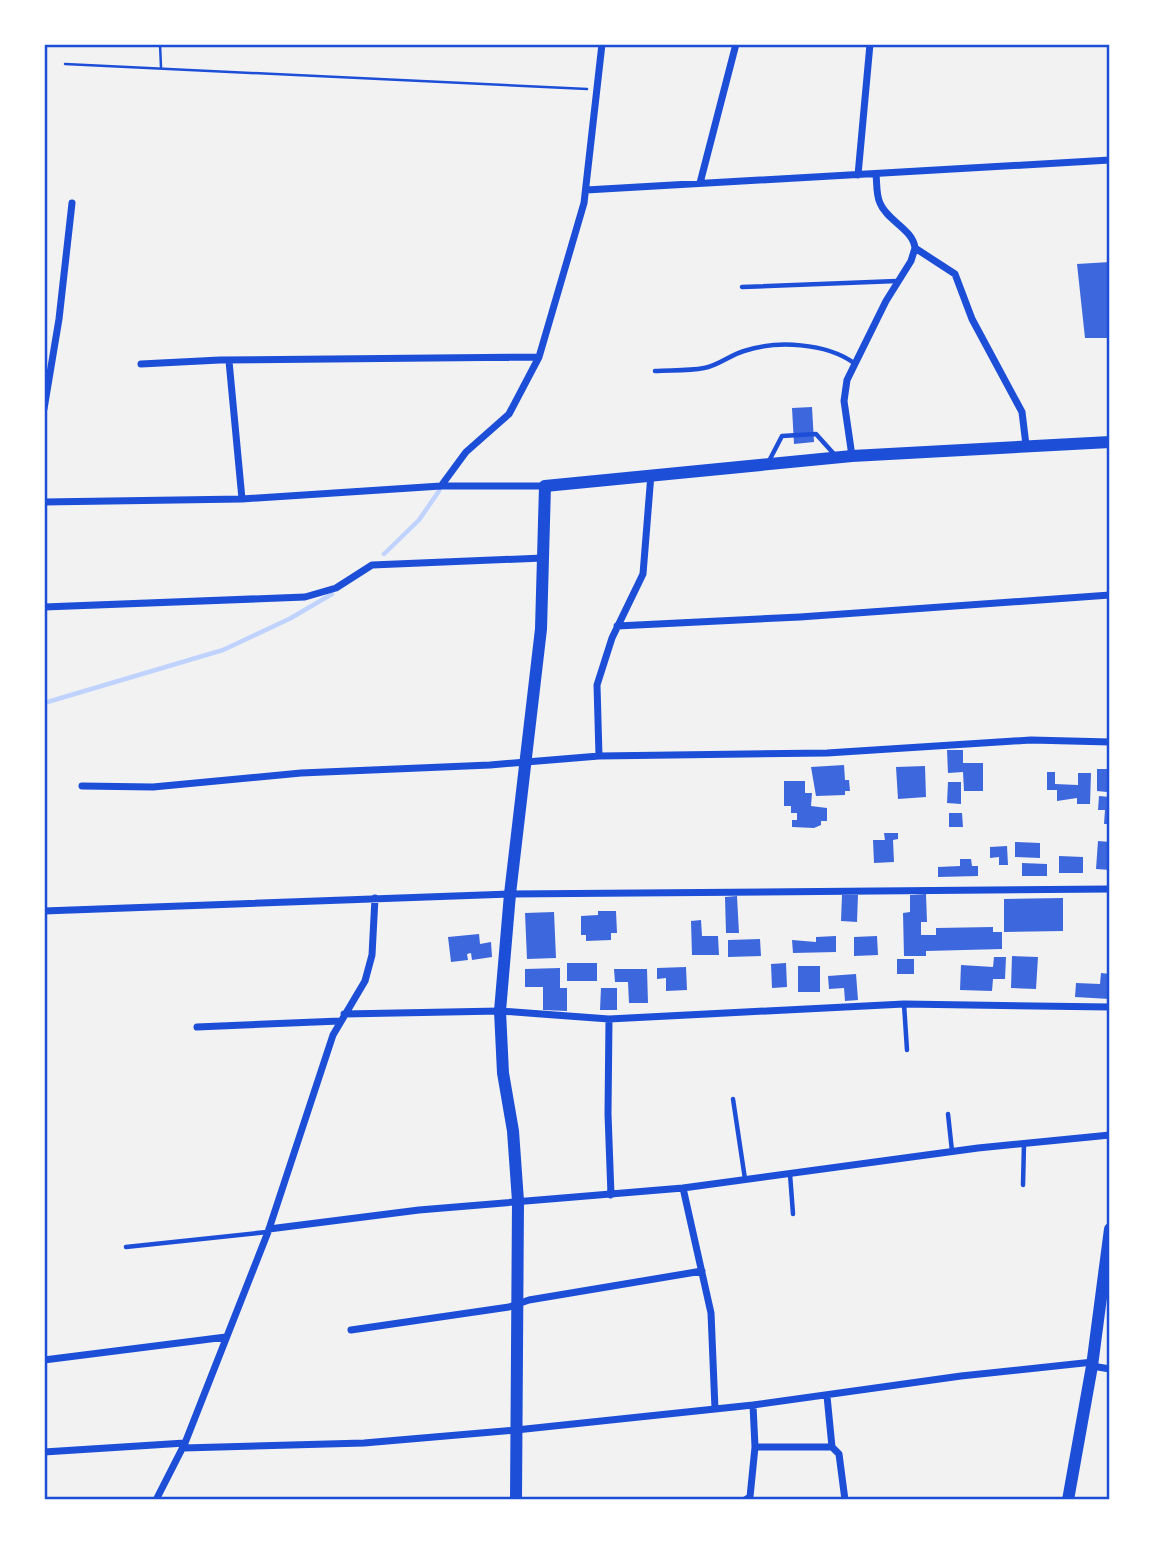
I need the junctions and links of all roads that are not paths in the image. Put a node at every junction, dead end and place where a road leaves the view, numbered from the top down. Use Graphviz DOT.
graph roads {
  1 [pos="602,44"];
  2 [pos="736,44"];
  3 [pos="870,44"];
  4 [pos="1110,160"];
  5 [pos="876,174"];
  6 [pos="858,175"];
  7 [pos="700,183"];
  8 [pos="586,190"];
  9 [pos="72,203"];
  10 [pos="915,248"];
  11 [pos="898,281"];
  12 [pos="742,288"];
  13 [pos="539,357"];
  14 [pos="229,361"];
  15 [pos="855,363"];
  16 [pos="141,364"];
  17 [pos="655,371"];
  18 [pos="44,409"];
  19 [pos="1110,442"];
  20 [pos="1026,445"];
  21 [pos="852,456"];
  22 [pos="836,457"];
  23 [pos="768,463"];
  24 [pos="651,474"];
  25 [pos="441,486"];
  26 [pos="545,486"];
  27 [pos="242,499"];
  28 [pos="44,502"];
  29 [pos="544,558"];
  30 [pos="1110,595"];
  31 [pos="44,607"];
  32 [pos="617,626"];
  33 [pos="1110,742"];
  34 [pos="599,756"];
  35 [pos="525,762"];
  36 [pos="82,786"];
  37 [pos="1110,889"];
  38 [pos="510,894"];
  39 [pos="375,898"];
  40 [pos="44,911"];
  41 [pos="904,1004"];
  42 [pos="1110,1006"];
  43 [pos="500,1011"];
  44 [pos="342,1017"];
  45 [pos="609,1018"];
  46 [pos="197,1027"];
  47 [pos="907,1050"];
  48 [pos="733,1098"];
  49 [pos="948,1114"];
  50 [pos="1110,1135"];
  51 [pos="1024,1144"];
  52 [pos="953,1152"];
  53 [pos="790,1174"];
  54 [pos="746,1180"];
  55 [pos="1023,1185"];
  56 [pos="683,1188"];
  57 [pos="611,1195"];
  58 [pos="517,1201"];
  59 [pos="793,1214"];
  60 [pos="1110,1229"];
  61 [pos="269,1230"];
  62 [pos="125,1247"];
  63 [pos="702,1271"];
  64 [pos="518,1305"];
  65 [pos="351,1330"];
  66 [pos="226,1336"];
  67 [pos="44,1360"];
  68 [pos="1093,1364"];
  69 [pos="1110,1369"];
  70 [pos="827,1396"];
  71 [pos="753,1405"];
  72 [pos="715,1409"];
  73 [pos="516,1430"];
  74 [pos="184,1446"];
  75 [pos="755,1447"];
  76 [pos="832,1447"];
  77 [pos="44,1452"];
  78 [pos="156,1500"];
  79 [pos="516,1500"];
  80 [pos="745,1500"];
  81 [pos="845,1500"];
  82 [pos="1068,1500"];
  1 -- 8 [label="street"];
  2 -- 7 [label="street"];
  3 -- 6 [label="street"];
  4 -- 5 [label="street"];
  5 -- 6 [label="street"];
  5 -- 10 [label="street"];
  6 -- 7 [label="street"];
  7 -- 8 [label="street"];
  8 -- 13 [label="street"];
  9 -- 18 [label="street"];
  10 -- 11 [label="street"];
  10 -- 20 [label="street"];
  11 -- 12 [label="lane"];
  11 -- 15 [label="street"];
  13 -- 14 [label="street"];
  13 -- 25 [label="street"];
  14 -- 16 [label="street"];
  14 -- 27 [label="street"];
  15 -- 17 [label="lane"];
  15 -- 21 [label="street"];
  19 -- 20 [label="main road"];
  20 -- 21 [label="main road"];
  21 -- 22 [label="main road"];
  22 -- 23 [label="main road"];
  22 -- 23 [label="lane"];
  23 -- 24 [label="main road"];
  24 -- 26 [label="main road"];
  24 -- 32 [label="street"];
  25 -- 26 [label="street"];
  25 -- 27 [label="street"];
  26 -- 29 [label="main road"];
  27 -- 28 [label="street"];
  29 -- 31 [label="street"];
  29 -- 35 [label="main road"];
  30 -- 32 [label="street"];
  32 -- 34 [label="street"];
  33 -- 34 [label="street"];
  34 -- 35 [label="street"];
  35 -- 36 [label="street"];
  35 -- 38 [label="main road"];
  37 -- 38 [label="street"];
  38 -- 39 [label="street"];
  38 -- 43 [label="main road"];
  39 -- 40 [label="street"];
  39 -- 44 [label="street"];
  41 -- 42 [label="street"];
  41 -- 45 [label="street"];
  41 -- 47 [label="lane"];
  43 -- 44 [label="street"];
  43 -- 45 [label="street"];
  43 -- 58 [label="main road"];
  44 -- 46 [label="street"];
  44 -- 61 [label="street"];
  45 -- 57 [label="street"];
  48 -- 54 [label="lane"];
  49 -- 52 [label="lane"];
  50 -- 51 [label="street"];
  51 -- 52 [label="street"];
  51 -- 55 [label="lane"];
  52 -- 53 [label="street"];
  53 -- 54 [label="street"];
  53 -- 59 [label="lane"];
  54 -- 56 [label="street"];
  56 -- 57 [label="street"];
  56 -- 63 [label="street"];
  57 -- 58 [label="street"];
  58 -- 61 [label="street"];
  58 -- 64 [label="main road"];
  60 -- 68 [label="main road"];
  61 -- 62 [label="lane"];
  61 -- 66 [label="street"];
  63 -- 64 [label="street"];
  63 -- 72 [label="street"];
  64 -- 65 [label="street"];
  64 -- 73 [label="main road"];
  66 -- 67 [label="street"];
  66 -- 74 [label="street"];
  68 -- 69 [label="street"];
  68 -- 70 [label="street"];
  68 -- 82 [label="main road"];
  70 -- 71 [label="street"];
  70 -- 76 [label="street"];
  71 -- 72 [label="street"];
  71 -- 75 [label="street"];
  72 -- 73 [label="street"];
  73 -- 74 [label="street"];
  73 -- 79 [label="main road"];
  74 -- 77 [label="street"];
  74 -- 78 [label="street"];
  75 -- 76 [label="street"];
  75 -- 80 [label="street"];
  76 -- 81 [label="street"];
}
